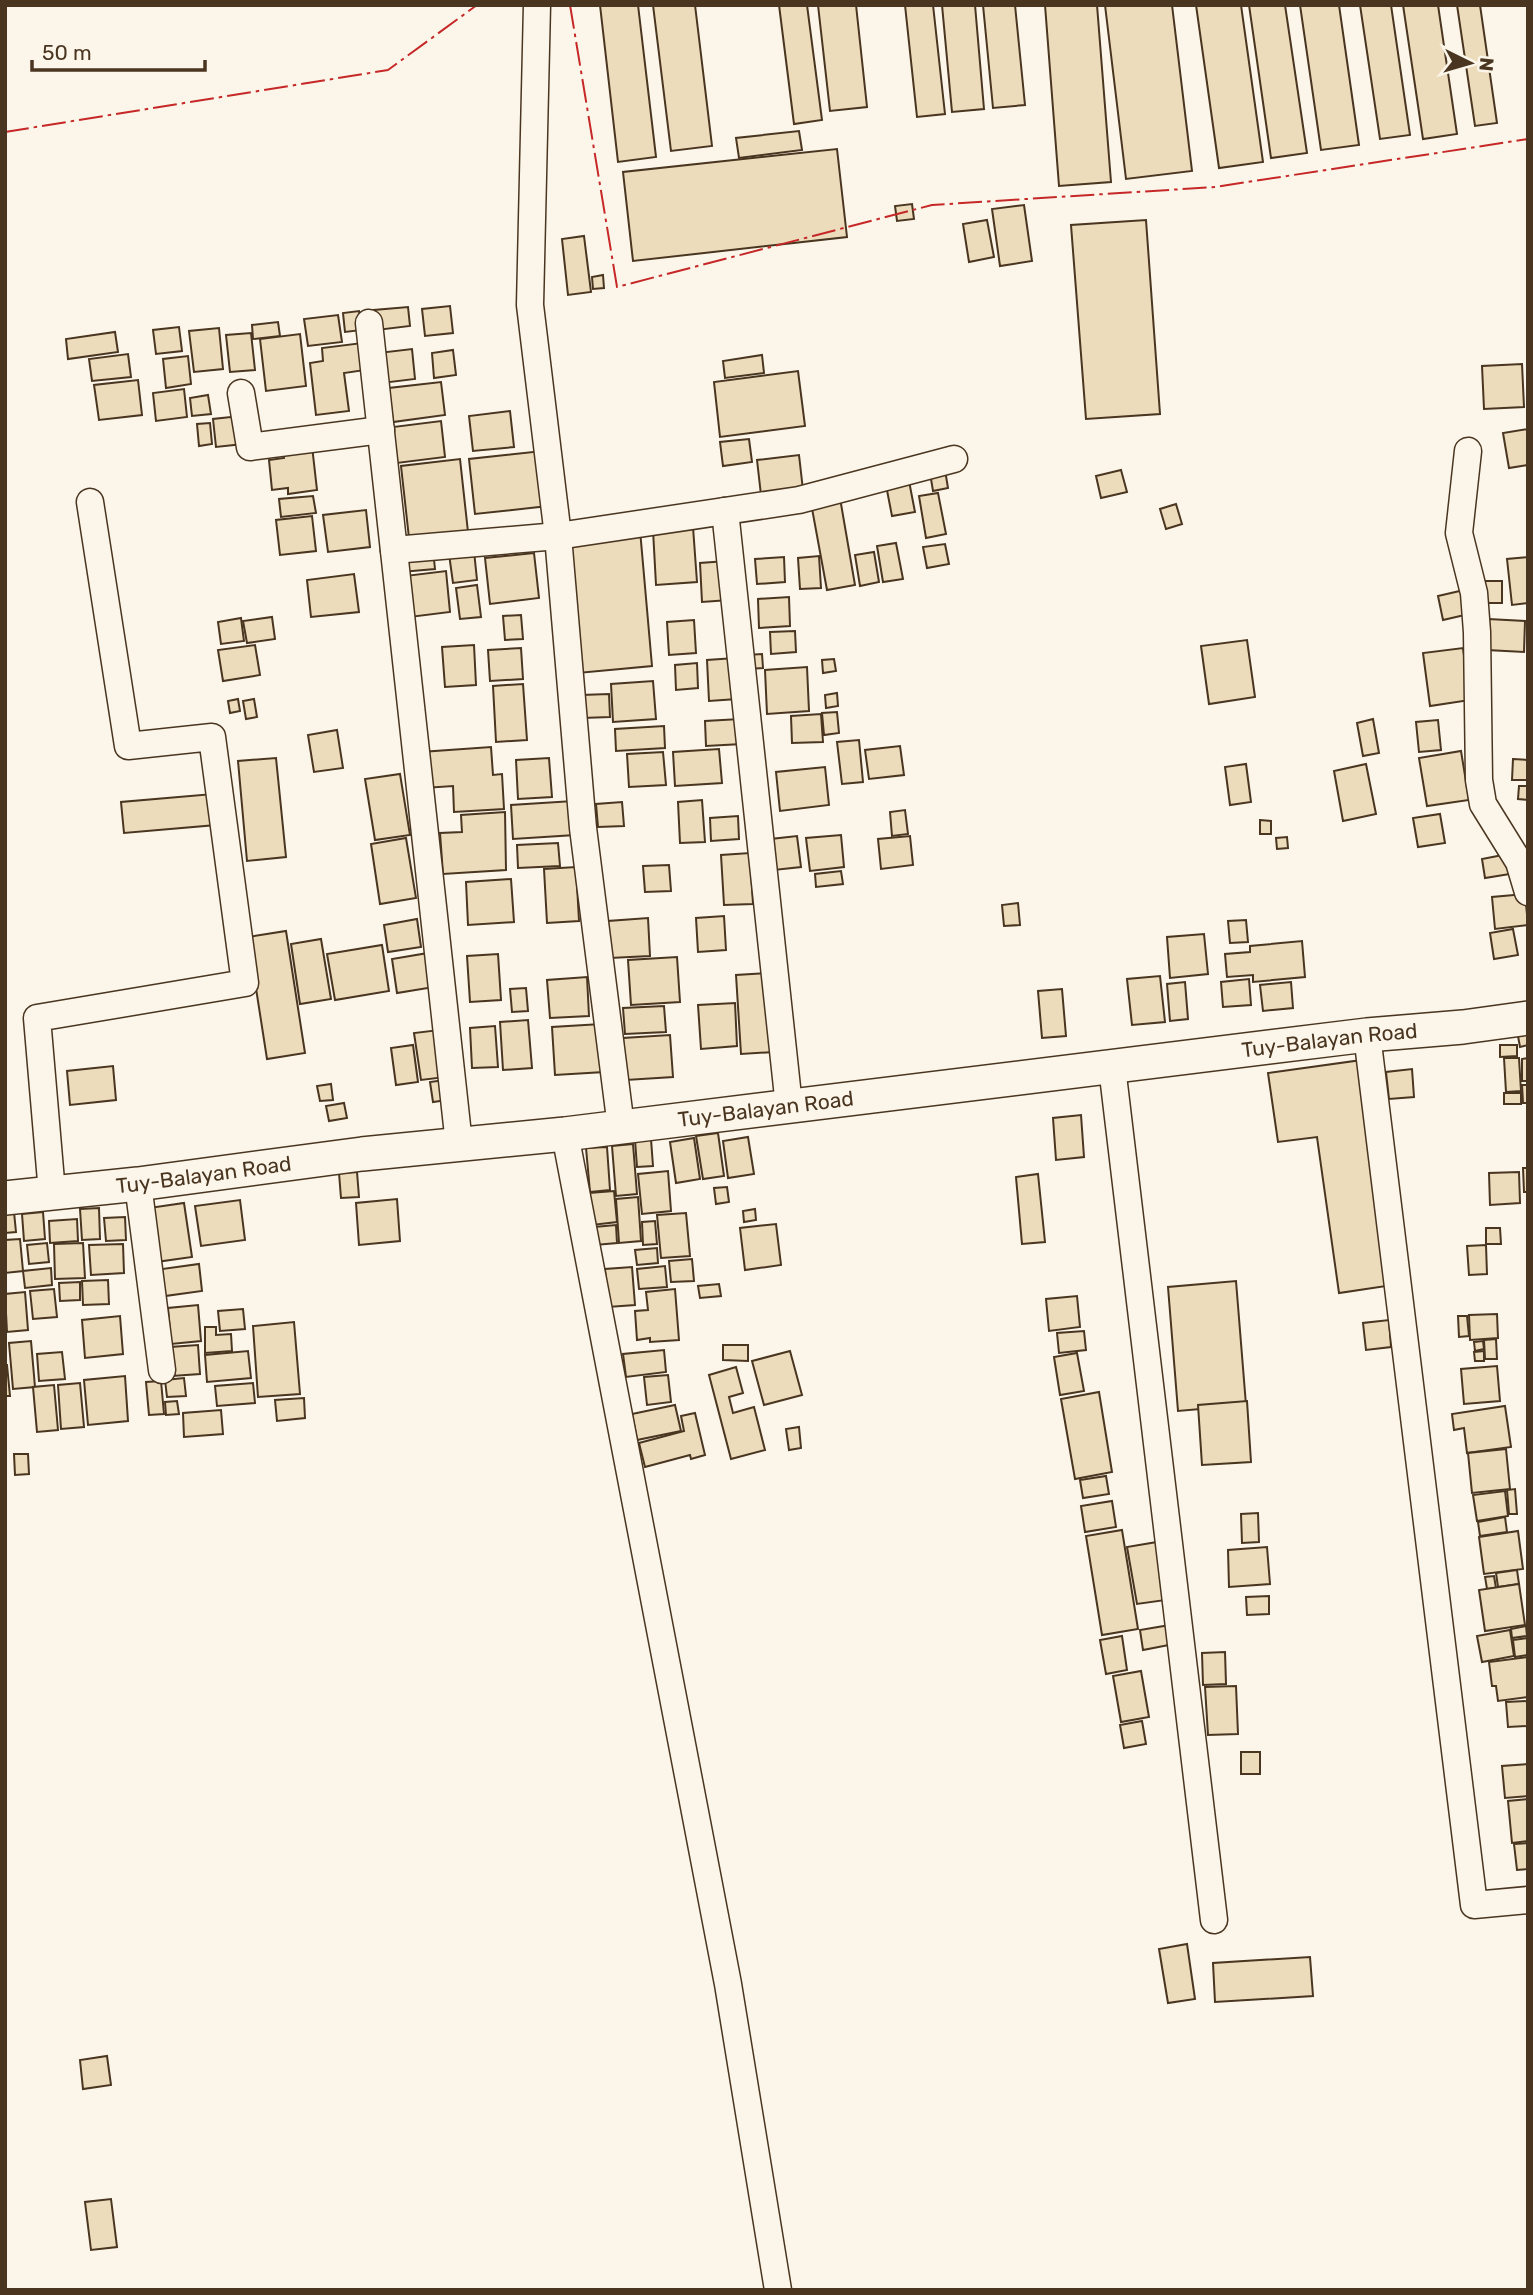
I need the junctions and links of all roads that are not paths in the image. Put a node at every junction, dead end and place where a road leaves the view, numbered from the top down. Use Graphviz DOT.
graph roads {
  1 [pos="537,5"];
  2 [pos="369,323"];
  3 [pos="241,393"];
  4 [pos="381,430"];
  5 [pos="1468,451"];
  6 [pos="954,459"];
  7 [pos="90,502"];
  8 [pos="725,511"];
  9 [pos="558,536"];
  10 [pos="394,550"];
  11 [pos="1528,892"];
  12 [pos="1528,1017"];
  13 [pos="1367,1035"];
  14 [pos="1112,1066"];
  15 [pos="789,1106"];
  16 [pos="621,1127"];
  17 [pos="565,1134"];
  18 [pos="458,1144"];
  19 [pos="138,1184"];
  20 [pos="52,1193"];
  21 [pos="5,1198"];
  22 [pos="162,1370"];
  23 [pos="1528,1900"];
  24 [pos="1214,1920"];
  25 [pos="778,2290"];
  1 -- 9 [label="street"];
  2 -- 4 [label="street"];
  3 -- 4 [label="street"];
  4 -- 10 [label="street"];
  5 -- 11 [label="street"];
  6 -- 8 [label="street"];
  7 -- 20 [label="street"];
  8 -- 9 [label="street"];
  8 -- 15 [label="street"];
  9 -- 10 [label="street"];
  9 -- 16 [label="street"];
  10 -- 18 [label="street"];
  12 -- 13 [label="main road, Tuy-Balayan Road"];
  13 -- 14 [label="main road, Tuy-Balayan Road"];
  13 -- 23 [label="street"];
  14 -- 15 [label="main road, Tuy-Balayan Road"];
  14 -- 24 [label="street"];
  15 -- 16 [label="main road, Tuy-Balayan Road"];
  16 -- 17 [label="main road, Tuy-Balayan Road"];
  17 -- 18 [label="main road, Tuy-Balayan Road"];
  17 -- 25 [label="street"];
  18 -- 19 [label="main road, Tuy-Balayan Road"];
  19 -- 20 [label="main road, Tuy-Balayan Road"];
  19 -- 22 [label="street"];
  20 -- 21 [label="main road, Tuy-Balayan Road"];
}
